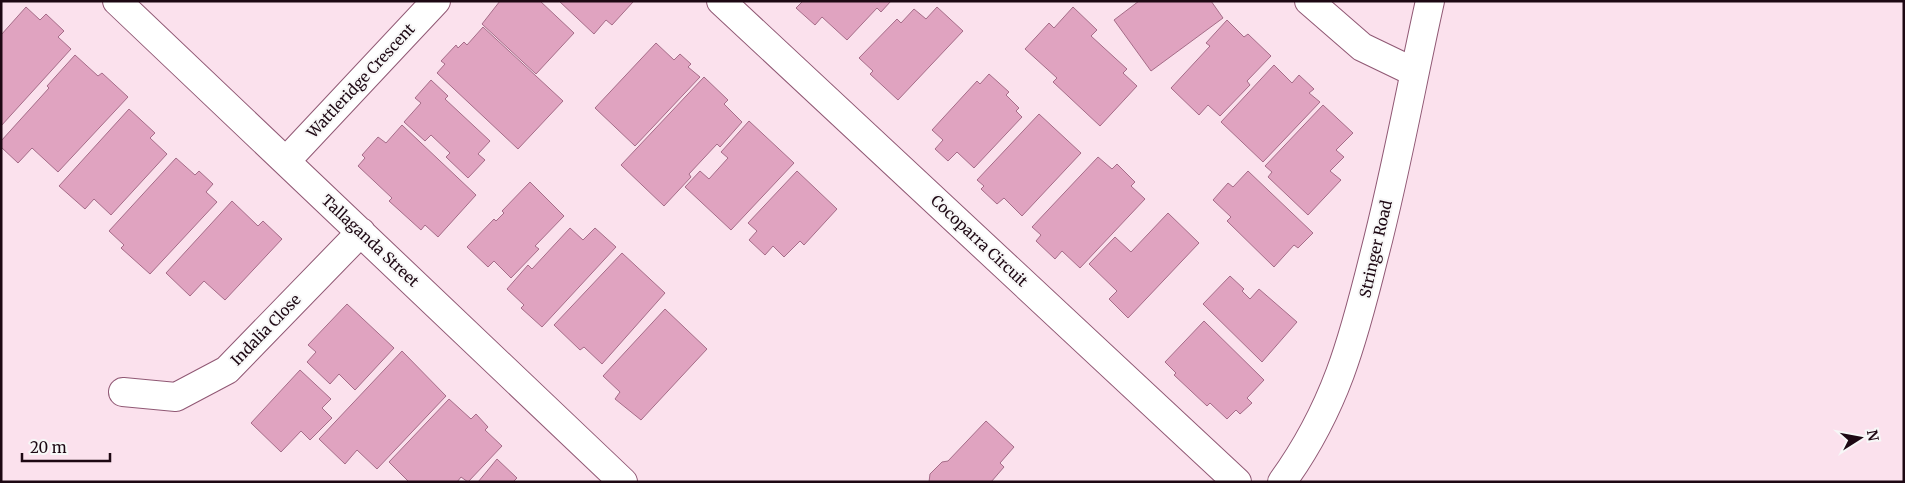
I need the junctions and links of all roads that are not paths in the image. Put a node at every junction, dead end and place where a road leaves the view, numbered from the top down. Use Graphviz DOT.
graph roads {
  1 [pos="116,1"];
  2 [pos="436,1"];
  3 [pos="721,1"];
  4 [pos="1308,1"];
  5 [pos="1430,1"];
  6 [pos="1414,72"];
  7 [pos="286,161"];
  8 [pos="361,232"];
  9 [pos="123,392"];
  10 [pos="623,482"];
  11 [pos="1236,482"];
  12 [pos="1282,482"];
  1 -- 7 [label="street, Tallaganda Street"];
  2 -- 7 [label="street, Wattleridge Crescent"];
  3 -- 11 [label="street, Cocoparra Circuit"];
  4 -- 6 [label="street"];
  5 -- 6 [label="street, Stringer Road"];
  6 -- 12 [label="street, Stringer Road"];
  7 -- 8 [label="street, Tallaganda Street"];
  8 -- 9 [label="street, Indalia Close"];
  8 -- 10 [label="street, Tallaganda Street"];
}
